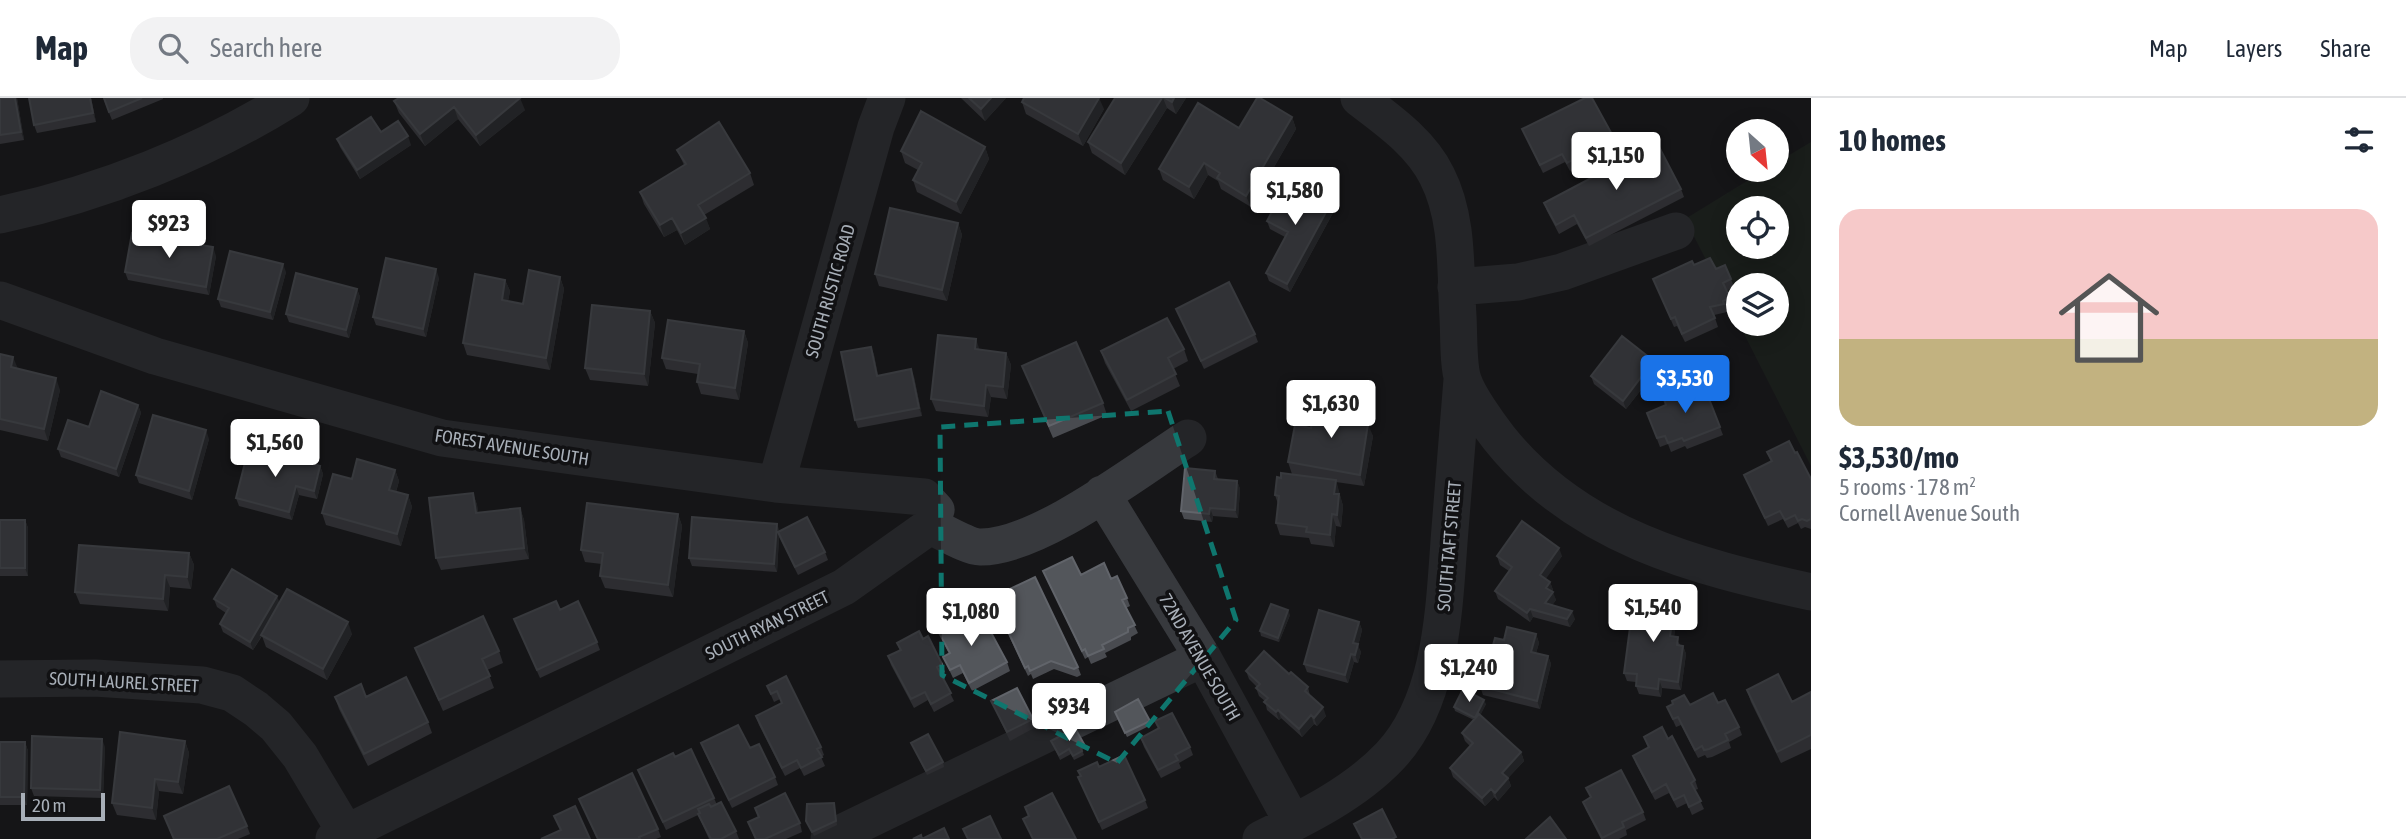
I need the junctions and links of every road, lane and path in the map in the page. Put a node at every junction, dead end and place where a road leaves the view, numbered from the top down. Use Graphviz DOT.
graph roads {
  1 [pos="291,98"];
  2 [pos="887,98"];
  3 [pos="1359,98"];
  4 [pos="0,215"];
  5 [pos="1676,231"];
  6 [pos="1456,287"];
  7 [pos="0,300"];
  8 [pos="1462,380"];
  9 [pos="1188,438"];
  10 [pos="776,484"];
  11 [pos="1102,494"];
  12 [pos="930,526"];
  13 [pos="1811,592"];
  14 [pos="1203,658"];
  15 [pos="0,679"];
  16 [pos="1293,823"];
  17 [pos="340,836"];
  18 [pos="829,839"];
  19 [pos="1261,839"];
  1 -- 4 [label="street"];
  2 -- 10 [label="street, SOUTH RUSTIC ROAD"];
  3 -- 6 [label="street, SOUTH TAFT STREET"];
  5 -- 6 [label="street"];
  6 -- 8 [label="street, SOUTH TAFT STREET"];
  7 -- 10 [label="street, FOREST AVENUE SOUTH"];
  8 -- 13 [label="street"];
  8 -- 16 [label="street, SOUTH TAFT STREET"];
  9 -- 11 [label="street"];
  10 -- 12 [label="street, FOREST AVENUE SOUTH"];
  11 -- 12 [label="street"];
  11 -- 14 [label="street, 72ND AVENUE SOUTH"];
  12 -- 17 [label="street, SOUTH RYAN STREET"];
  14 -- 16 [label="street, 72ND AVENUE SOUTH"];
  14 -- 18 [label="street"];
  15 -- 17 [label="street, SOUTH LAUREL STREET"];
  16 -- 19 [label="street, SOUTH TAFT STREET"];
}
